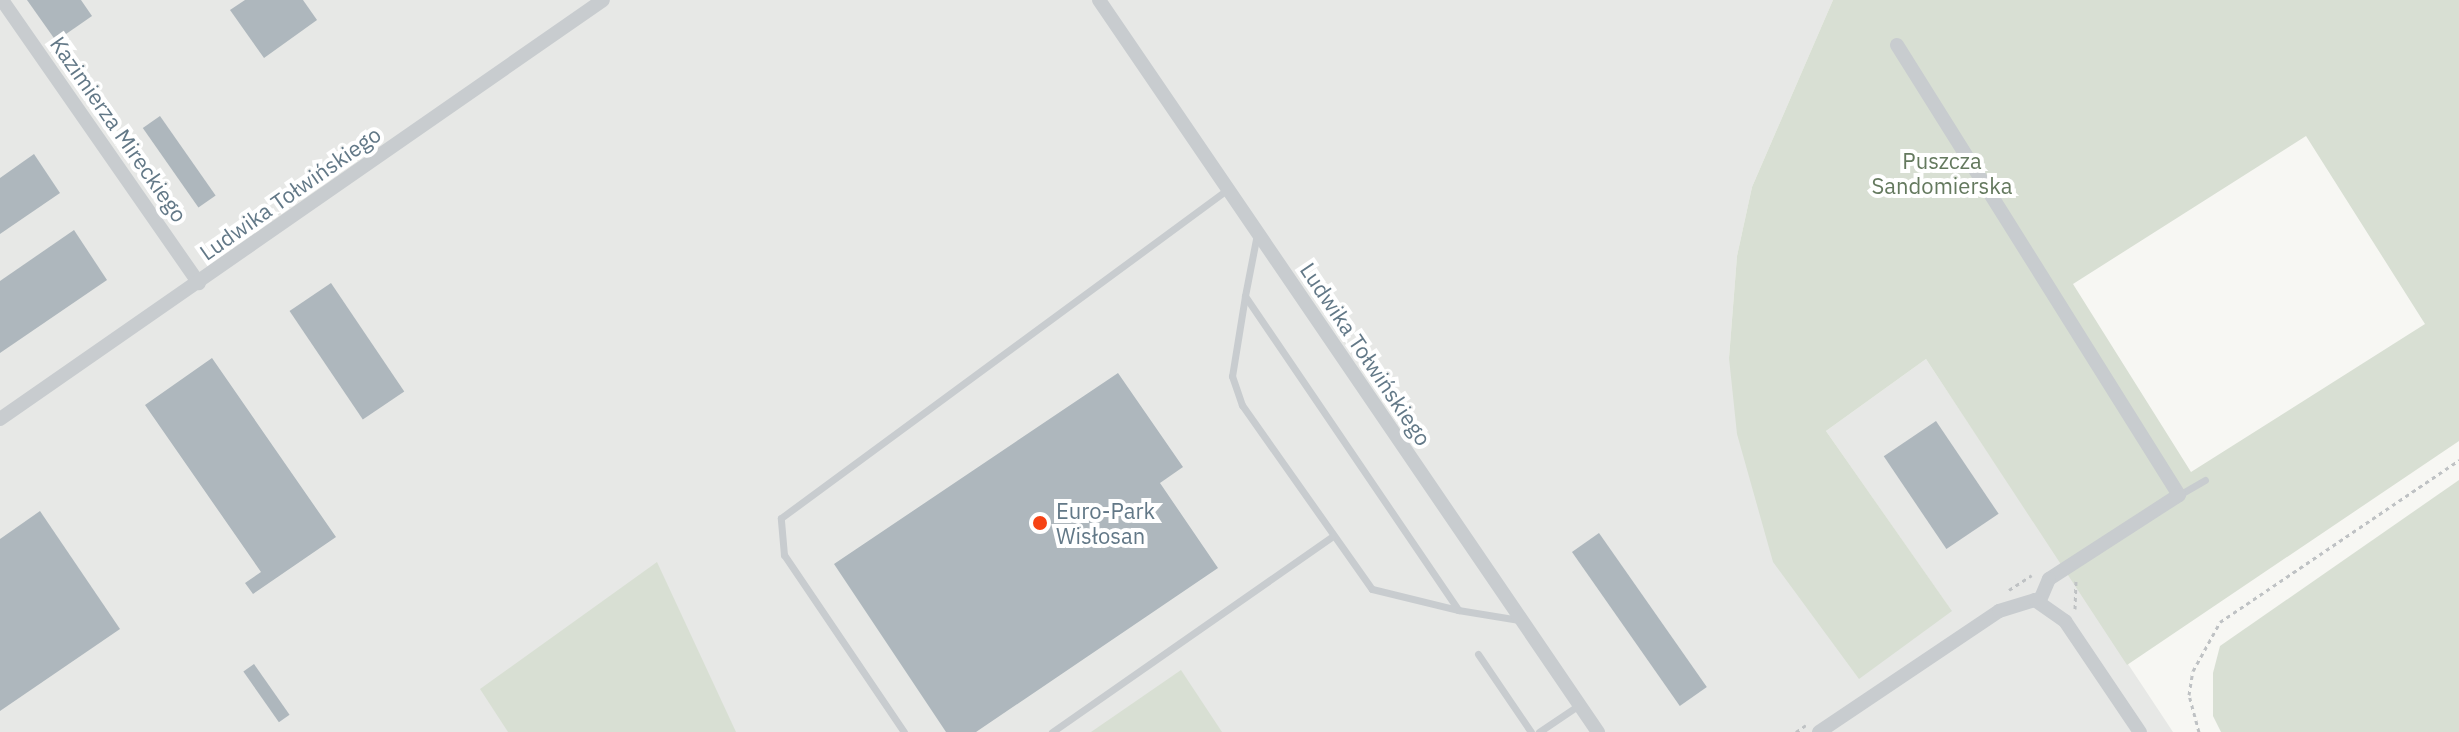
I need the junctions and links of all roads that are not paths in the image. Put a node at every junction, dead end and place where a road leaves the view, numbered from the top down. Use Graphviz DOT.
graph roads {
  1 [pos="2,0"];
  2 [pos="603,0"];
  3 [pos="1099,0"];
  4 [pos="1897,45"];
  5 [pos="1228,189"];
  6 [pos="1257,233"];
  7 [pos="199,283"];
  8 [pos="1245,296"];
  9 [pos="0,419"];
  10 [pos="2205,480"];
  11 [pos="2179,495"];
  12 [pos="1332,537"];
  13 [pos="2039,602"];
  14 [pos="1458,610"];
  15 [pos="1521,620"];
  16 [pos="1478,654"];
  17 [pos="1579,705"];
  18 [pos="1814,728"];
  19 [pos="904,732"];
  20 [pos="1052,732"];
  21 [pos="1531,732"];
  22 [pos="1539,732"];
  23 [pos="1598,732"];
  24 [pos="2140,732"];
  1 -- 7 [label="street, Kazimierza Mireckiego"];
  2 -- 7 [label="street, Ludwika Tołwińskiego"];
  3 -- 5 [label="street, Ludwika Tołwińskiego"];
  4 -- 11 [label="street"];
  5 -- 6 [label="street, Ludwika Tołwińskiego"];
  5 -- 19 [label="lane"];
  6 -- 8 [label="lane"];
  6 -- 15 [label="street, Ludwika Tołwińskiego"];
  7 -- 9 [label="street, Ludwika Tołwińskiego"];
  8 -- 12 [label="lane"];
  8 -- 14 [label="lane"];
  10 -- 11 [label="lane"];
  11 -- 13 [label="street"];
  12 -- 14 [label="lane"];
  12 -- 20 [label="lane"];
  13 -- 18 [label="street"];
  13 -- 24 [label="street"];
  14 -- 15 [label="lane"];
  15 -- 17 [label="street, Ludwika Tołwińskiego"];
  16 -- 21 [label="lane"];
  17 -- 22 [label="lane"];
  17 -- 23 [label="street, Ludwika Tołwińskiego"];
}
